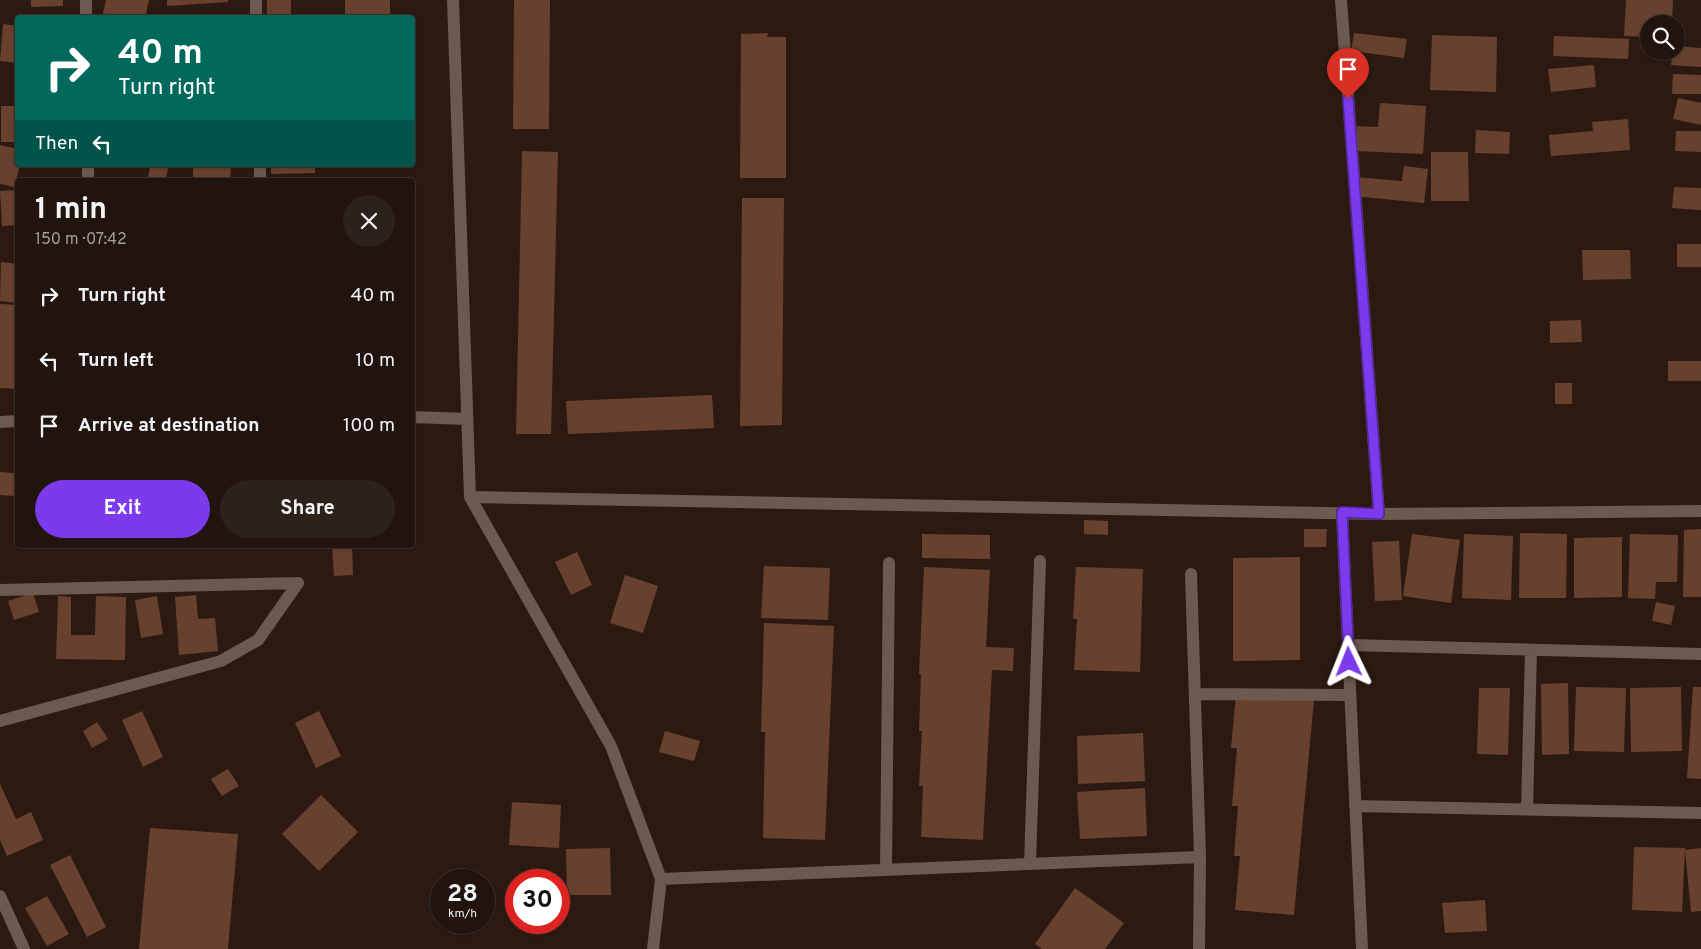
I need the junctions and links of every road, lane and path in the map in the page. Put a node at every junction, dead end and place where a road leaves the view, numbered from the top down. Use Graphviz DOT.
graph roads {
  1 [pos="86,0"];
  2 [pos="256,0"];
  3 [pos="452,0"];
  4 [pos="1340,0"];
  5 [pos="86,15"];
  6 [pos="256,15"];
  7 [pos="415,417"];
  8 [pos="467,418"];
  9 [pos="15,421"];
  10 [pos="0,422"];
  11 [pos="470,497"];
  12 [pos="1701,511"];
  13 [pos="1342,512"];
  14 [pos="1379,514"];
  15 [pos="1040,561"];
  16 [pos="889,563"];
  17 [pos="1191,574"];
  18 [pos="0,590"];
  19 [pos="1348,645"];
  20 [pos="1531,650"];
  21 [pos="1701,654"];
  22 [pos="1195,694"];
  23 [pos="1350,695"];
  24 [pos="0,721"];
  25 [pos="1355,806"];
  26 [pos="1527,809"];
  27 [pos="1701,813"];
  28 [pos="1200,857"];
  29 [pos="1030,864"];
  30 [pos="886,870"];
  31 [pos="660,879"];
  32 [pos="0,896"];
  33 [pos="24,949"];
  34 [pos="653,949"];
  35 [pos="1199,949"];
  36 [pos="1362,949"];
  1 -- 5 [label="street"];
  2 -- 6 [label="street"];
  3 -- 8 [label="street"];
  4 -- 14 [label="street"];
  7 -- 8 [label="street"];
  8 -- 11 [label="street"];
  9 -- 10 [label="street"];
  11 -- 13 [label="street"];
  11 -- 31 [label="street"];
  12 -- 14 [label="street"];
  13 -- 14 [label="street"];
  13 -- 19 [label="street"];
  15 -- 29 [label="street"];
  16 -- 30 [label="street"];
  17 -- 22 [label="street"];
  18 -- 24 [label="street"];
  19 -- 20 [label="street"];
  19 -- 23 [label="street"];
  20 -- 21 [label="street"];
  20 -- 26 [label="street"];
  22 -- 23 [label="street"];
  22 -- 28 [label="street"];
  23 -- 25 [label="street"];
  25 -- 26 [label="street"];
  25 -- 36 [label="street"];
  26 -- 27 [label="street"];
  28 -- 29 [label="street"];
  28 -- 35 [label="street"];
  29 -- 30 [label="street"];
  30 -- 31 [label="street"];
  31 -- 34 [label="street"];
  32 -- 33 [label="street"];
}
